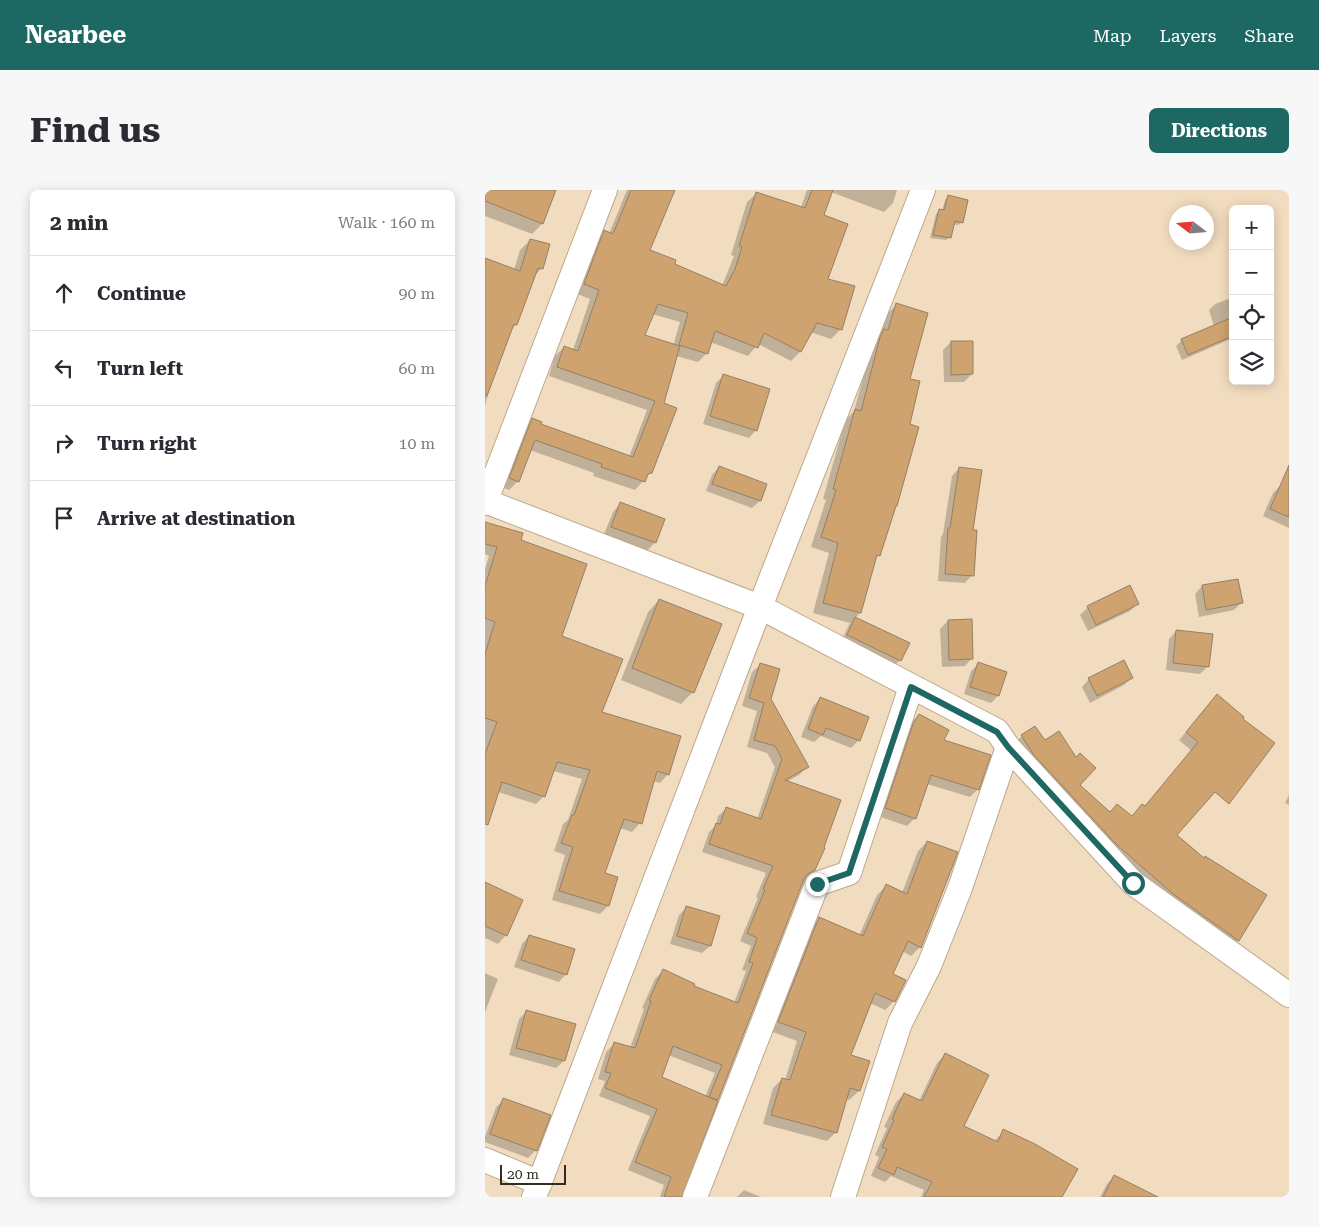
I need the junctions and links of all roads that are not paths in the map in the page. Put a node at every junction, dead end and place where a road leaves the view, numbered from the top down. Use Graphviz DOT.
graph roads {
  1 [pos="605,190"];
  2 [pos="923,190"];
  3 [pos="485,502"];
  4 [pos="760,607"];
  5 [pos="911,687"];
  6 [pos="1008,747"];
  7 [pos="1289,995"];
  8 [pos="485,1160"];
  9 [pos="537,1190"];
  10 [pos="695,1197"];
  11 [pos="843,1197"];
  1 -- 3 [label="street"];
  2 -- 4 [label="street"];
  3 -- 4 [label="street"];
  4 -- 5 [label="street"];
  4 -- 9 [label="street"];
  5 -- 6 [label="street"];
  5 -- 10 [label="street"];
  6 -- 7 [label="street"];
  6 -- 11 [label="street"];
  8 -- 9 [label="street"];
}
